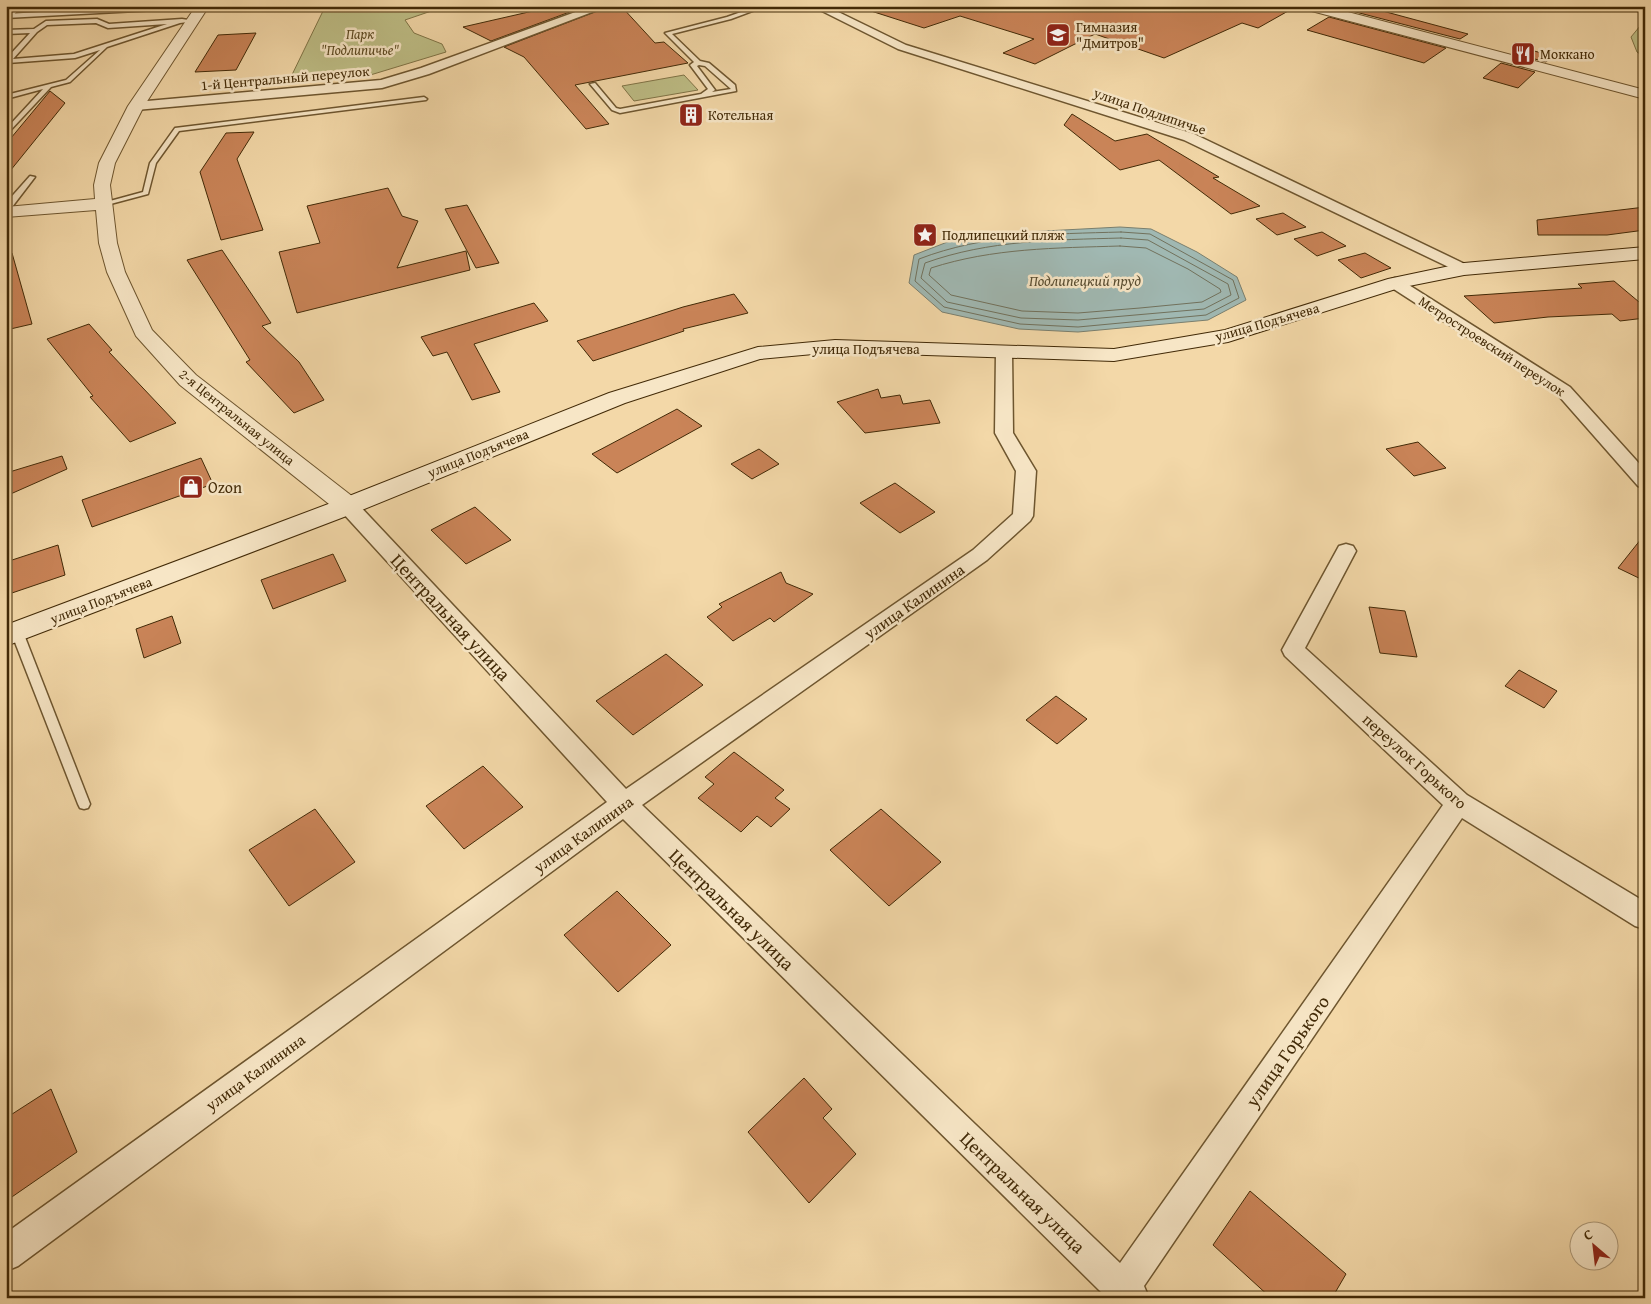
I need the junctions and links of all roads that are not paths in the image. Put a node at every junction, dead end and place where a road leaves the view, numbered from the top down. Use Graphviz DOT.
graph roads {
  1 [pos="19,6"];
  2 [pos="203,6"];
  3 [pos="603,6"];
  4 [pos="764,6"];
  5 [pos="817,6"];
  6 [pos="1309,6"];
  7 [pos="8,15"];
  8 [pos="189,16"];
  9 [pos="35,31"];
  10 [pos="6,32"];
  11 [pos="108,46"];
  12 [pos="7,61"];
  13 [pos="698,63"];
  14 [pos="593,84"];
  15 [pos="49,86"];
  16 [pos="704,94"];
  17 [pos="1645,95"];
  18 [pos="6,97"];
  19 [pos="424,100"];
  20 [pos="136,106"];
  21 [pos="6,134"];
  22 [pos="32,177"];
  23 [pos="103,204"];
  24 [pos="11,208"];
  25 [pos="1645,253"];
  26 [pos="1464,269"];
  27 [pos="1395,283"];
  28 [pos="1004,352"];
  29 [pos="1645,482"];
  30 [pos="348,506"];
  31 [pos="1346,551"];
  32 [pos="12,634"];
  33 [pos="1458,803"];
  34 [pos="84,804"];
  35 [pos="624,804"];
  36 [pos="1645,917"];
  37 [pos="6,1254"];
  38 [pos="1123,1295"];
  1 -- 7 [label="lane"];
  2 -- 8 [label="street, 2-я Центральная улица"];
  3 -- 20 [label="street, 1-й Центральный переулок"];
  4 -- 13 [label="lane"];
  5 -- 26 [label="street, улица Подлипичье"];
  6 -- 17 [label="street"];
  7 -- 8 [label="street"];
  8 -- 9 [label="lane"];
  8 -- 11 [label="lane"];
  8 -- 20 [label="street, 2-я Центральная улица"];
  9 -- 10 [label="lane"];
  9 -- 12 [label="lane"];
  11 -- 12 [label="lane"];
  11 -- 15 [label="lane"];
  13 -- 16 [label="lane"];
  13 -- 16 [label="lane"];
  14 -- 16 [label="lane"];
  15 -- 18 [label="lane"];
  15 -- 21 [label="lane"];
  19 -- 23 [label="lane"];
  20 -- 23 [label="street, 2-я Центральная улица"];
  22 -- 24 [label="lane"];
  23 -- 24 [label="street"];
  23 -- 30 [label="street, 2-я Центральная улица"];
  25 -- 26 [label="street, улица Подъячева"];
  26 -- 27 [label="street, улица Подъячева"];
  27 -- 28 [label="street, улица Подъячева"];
  27 -- 29 [label="street, Метростроевский переулок"];
  28 -- 30 [label="street, улица Подъячева"];
  28 -- 35 [label="street, улица Калинина"];
  30 -- 32 [label="street, улица Подъячева"];
  30 -- 35 [label="street, Центральная улица"];
  31 -- 33 [label="street, переулок Горького"];
  32 -- 34 [label="lane"];
  33 -- 36 [label="street, переулок Горького"];
  33 -- 38 [label="street, улица Горького"];
  35 -- 37 [label="street, улица Калинина"];
  35 -- 38 [label="street, Центральная улица"];
}
